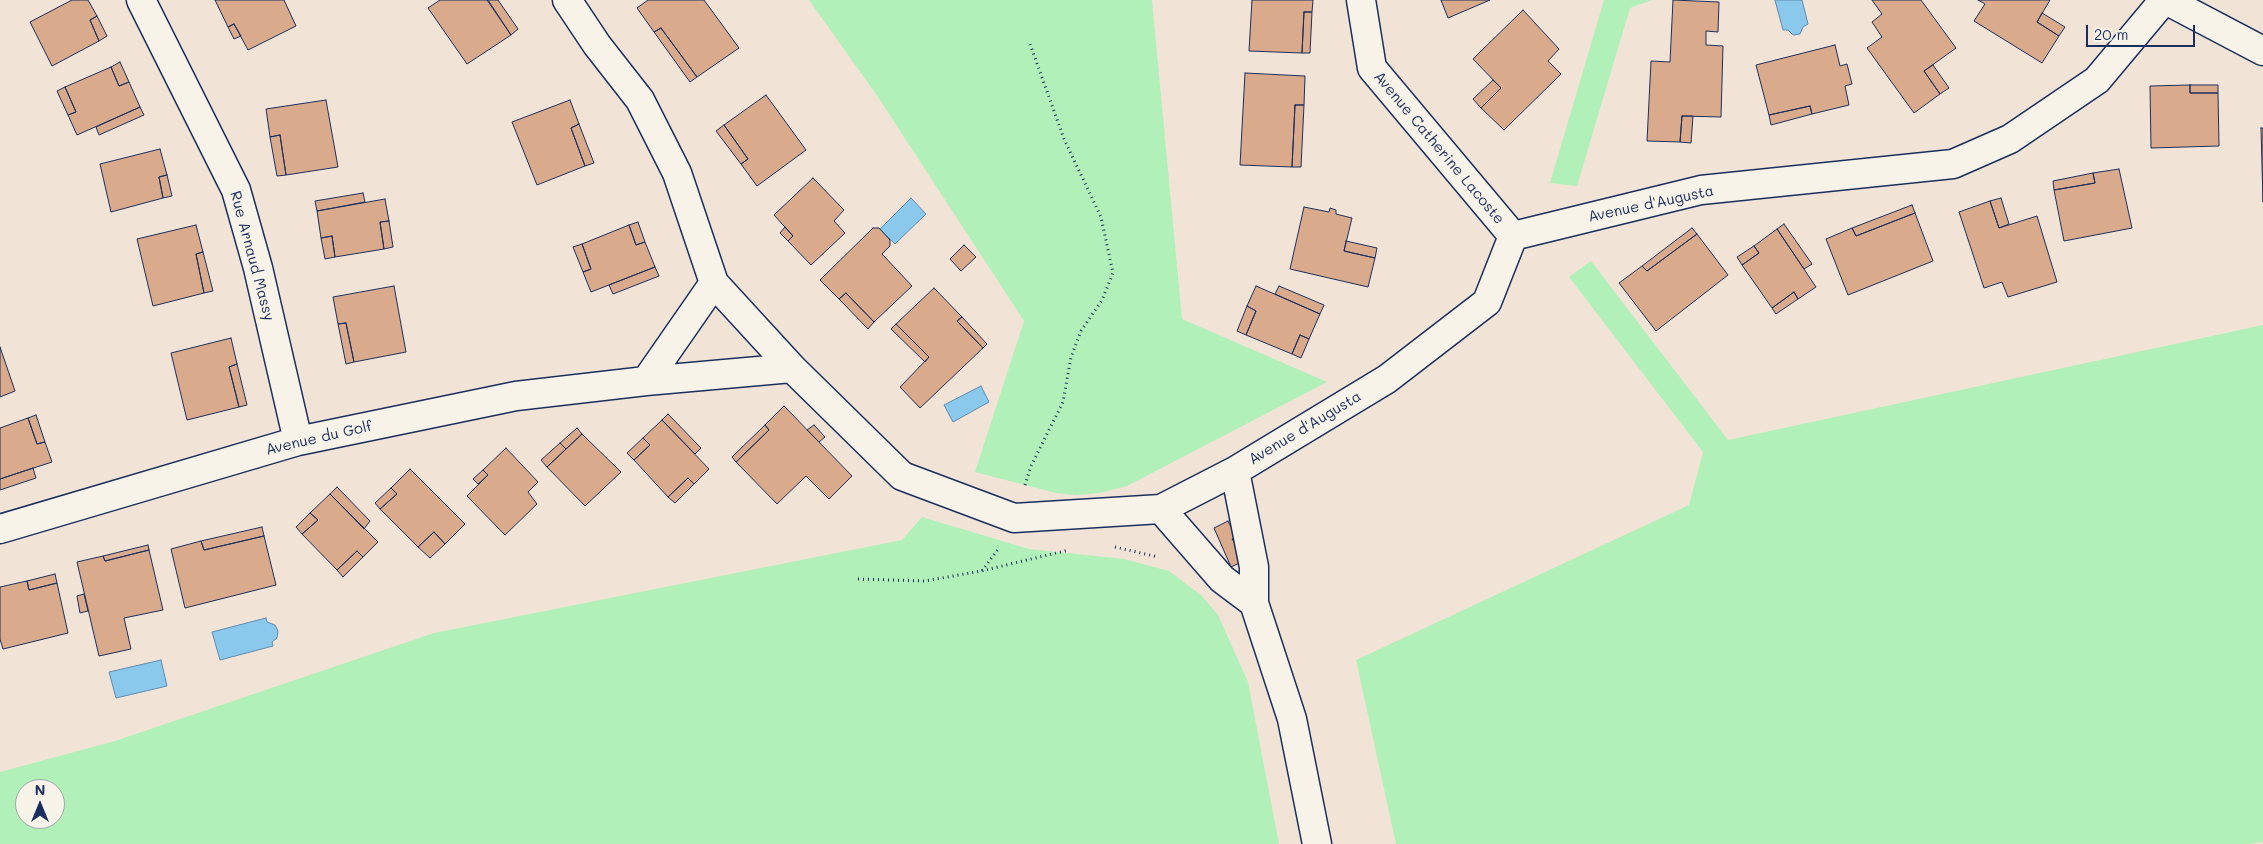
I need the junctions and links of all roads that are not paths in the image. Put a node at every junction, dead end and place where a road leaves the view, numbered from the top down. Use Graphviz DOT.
graph roads {
  1 [pos="140,0"];
  2 [pos="567,0"];
  3 [pos="1361,0"];
  4 [pos="2165,0"];
  5 [pos="2263,51"];
  6 [pos="1513,236"];
  7 [pos="714,283"];
  8 [pos="792,368"];
  9 [pos="646,381"];
  10 [pos="298,441"];
  11 [pos="1235,471"];
  12 [pos="1161,509"];
  13 [pos="0,528"];
  14 [pos="1254,604"];
  15 [pos="1317,844"];
  1 -- 10 [label="street, Rue Arnaud Massy"];
  2 -- 7 [label="street"];
  3 -- 6 [label="street, Avenue Catherine Lacoste"];
  4 -- 5 [label="street, Avenue d'Augusta"];
  4 -- 6 [label="street, Avenue d'Augusta"];
  6 -- 11 [label="street, Avenue d'Augusta"];
  7 -- 8 [label="street"];
  7 -- 9 [label="street"];
  8 -- 9 [label="street, Avenue du Golf"];
  8 -- 12 [label="street"];
  9 -- 10 [label="street, Avenue du Golf"];
  10 -- 13 [label="street, Avenue du Golf"];
  11 -- 12 [label="street, Avenue d'Augusta"];
  11 -- 14 [label="street"];
  12 -- 14 [label="street"];
  14 -- 15 [label="street"];
}
